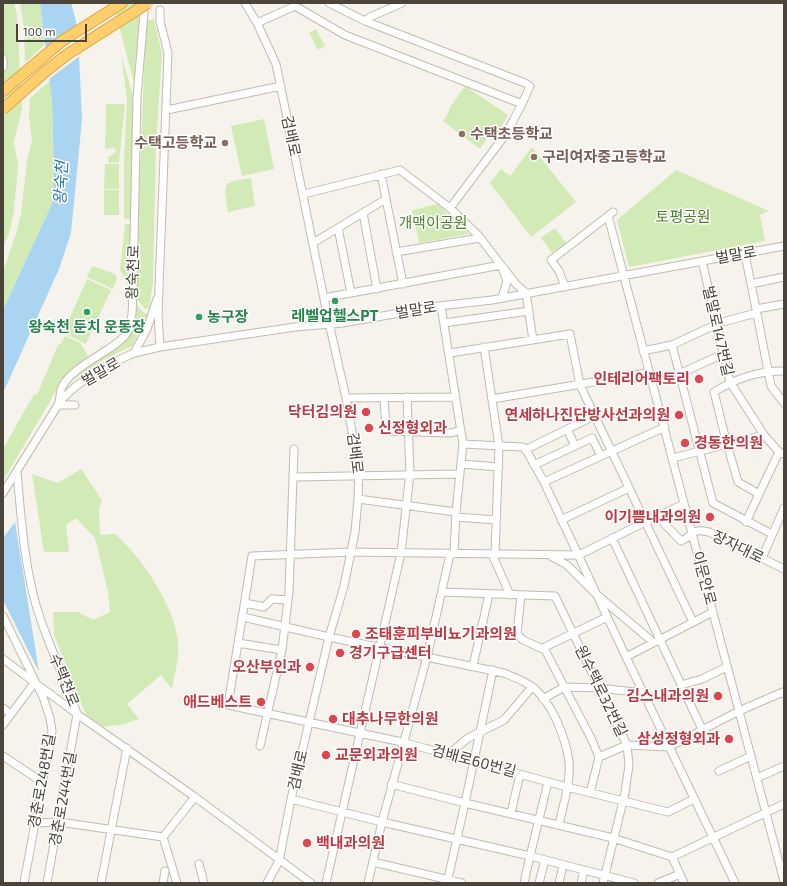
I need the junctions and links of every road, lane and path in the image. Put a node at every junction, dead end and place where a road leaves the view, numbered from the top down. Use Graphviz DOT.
graph roads {
  1 [pos="122,3"];
  2 [pos="141,3"];
  3 [pos="148,3"];
  4 [pos="245,3"];
  5 [pos="251,3"];
  6 [pos="329,3"];
  7 [pos="402,3"];
  8 [pos="298,4"];
  9 [pos="338,5"];
  10 [pos="160,10"];
  11 [pos="365,21"];
  12 [pos="257,24"];
  13 [pos="3,59"];
  14 [pos="3,67"];
  15 [pos="281,86"];
  16 [pos="3,90"];
  17 [pos="522,104"];
  18 [pos="3,109"];
  19 [pos="167,110"];
  20 [pos="381,174"];
  21 [pos="304,194"];
  22 [pos="386,199"];
  23 [pos="450,208"];
  24 [pos="363,213"];
  25 [pos="338,228"];
  26 [pos="480,238"];
  27 [pos="313,243"];
  28 [pos="784,246"];
  29 [pos="396,252"];
  30 [pos="745,254"];
  31 [pos="702,261"];
  32 [pos="501,265"];
  33 [pos="623,276"];
  34 [pos="784,276"];
  35 [pos="403,284"];
  36 [pos="751,284"];
  37 [pos="565,286"];
  38 [pos="377,289"];
  39 [pos="350,293"];
  40 [pos="526,293"];
  41 [pos="160,294"];
  42 [pos="324,298"];
  43 [pos="502,298"];
  44 [pos="784,304"];
  45 [pos="441,306"];
  46 [pos="529,311"];
  47 [pos="756,311"];
  48 [pos="329,323"];
  49 [pos="444,323"];
  50 [pos="716,324"];
  51 [pos="533,340"];
  52 [pos="672,346"];
  53 [pos="160,347"];
  54 [pos="484,347"];
  55 [pos="643,351"];
  56 [pos="450,353"];
  57 [pos="134,354"];
  58 [pos="723,354"];
  59 [pos="768,371"];
  60 [pos="784,371"];
  61 [pos="647,373"];
  62 [pos="680,374"];
  63 [pos="730,382"];
  64 [pos="580,385"];
  65 [pos="407,397"];
  66 [pos="456,397"];
  67 [pos="346,398"];
  68 [pos="384,398"];
  69 [pos="492,399"];
  70 [pos="59,402"];
  71 [pos="784,403"];
  72 [pos="75,405"];
  73 [pos="594,416"];
  74 [pos="665,428"];
  75 [pos="568,429"];
  76 [pos="408,430"];
  77 [pos="461,430"];
  78 [pos="764,435"];
  79 [pos="463,444"];
  80 [pos="727,444"];
  81 [pos="499,446"];
  82 [pos="575,446"];
  83 [pos="294,449"];
  84 [pos="526,450"];
  85 [pos="612,451"];
  86 [pos="699,451"];
  87 [pos="781,453"];
  88 [pos="601,456"];
  89 [pos="673,458"];
  90 [pos="461,464"];
  91 [pos="534,465"];
  92 [pos="499,467"];
  93 [pos="17,472"];
  94 [pos="410,473"];
  95 [pos="460,474"];
  96 [pos="359,476"];
  97 [pos="294,477"];
  98 [pos="544,482"];
  99 [pos="629,488"];
  100 [pos="3,493"];
  101 [pos="759,494"];
  102 [pos="358,499"];
  103 [pos="684,504"];
  104 [pos="406,505"];
  105 [pos="784,508"];
  106 [pos="456,514"];
  107 [pos="657,516"];
  108 [pos="496,520"];
  109 [pos="561,520"];
  110 [pos="645,522"];
  111 [pos="746,522"];
  112 [pos="692,532"];
  113 [pos="772,534"];
  114 [pos="612,538"];
  115 [pos="351,552"];
  116 [pos="401,553"];
  117 [pos="452,554"];
  118 [pos="494,554"];
  119 [pos="548,554"];
  120 [pos="291,555"];
  121 [pos="579,555"];
  122 [pos="762,558"];
  123 [pos="784,569"];
  124 [pos="442,592"];
  125 [pos="489,594"];
  126 [pos="510,594"];
  127 [pos="596,594"];
  128 [pos="521,595"];
  129 [pos="288,600"];
  130 [pos="245,603"];
  131 [pos="713,612"];
  132 [pos="3,616"];
  133 [pos="243,617"];
  134 [pos="607,617"];
  135 [pos="693,622"];
  136 [pos="285,627"];
  137 [pos="573,633"];
  138 [pos="329,637"];
  139 [pos="656,640"];
  140 [pos="238,643"];
  141 [pos="380,648"];
  142 [pos="543,648"];
  143 [pos="282,650"];
  144 [pos="427,657"];
  145 [pos="626,657"];
  146 [pos="3,659"];
  147 [pos="473,666"];
  148 [pos="727,667"];
  149 [pos="493,670"];
  150 [pos="34,682"];
  151 [pos="681,685"];
  152 [pos="532,687"];
  153 [pos="564,687"];
  154 [pos="600,688"];
  155 [pos="784,692"];
  156 [pos="643,693"];
  157 [pos="71,694"];
  158 [pos="543,699"];
  159 [pos="62,703"];
  160 [pos="3,708"];
  161 [pos="739,711"];
  162 [pos="268,713"];
  163 [pos="11,714"];
  164 [pos="77,714"];
  165 [pos="310,722"];
  166 [pos="3,725"];
  167 [pos="702,729"];
  168 [pos="481,732"];
  169 [pos="361,733"];
  170 [pos="402,742"];
  171 [pos="627,745"];
  172 [pos="260,746"];
  173 [pos="669,747"];
  174 [pos="127,748"];
  175 [pos="448,754"];
  176 [pos="3,756"];
  177 [pos="751,756"];
  178 [pos="599,757"];
  179 [pos="475,762"];
  180 [pos="784,766"];
  181 [pos="719,771"];
  182 [pos="520,774"];
  183 [pos="757,778"];
  184 [pos="42,782"];
  185 [pos="548,782"];
  186 [pos="391,784"];
  187 [pos="567,787"];
  188 [pos="590,793"];
  189 [pos="195,797"];
  190 [pos="291,799"];
  191 [pos="694,799"];
  192 [pos="623,801"];
  193 [pos="465,803"];
  194 [pos="784,804"];
  195 [pos="765,812"];
  196 [pos="342,813"];
  197 [pos="511,813"];
  198 [pos="540,820"];
  199 [pos="59,822"];
  200 [pos="382,822"];
  201 [pos="36,823"];
  202 [pos="559,824"];
  203 [pos="111,829"];
  204 [pos="163,837"];
  205 [pos="712,837"];
  206 [pos="613,838"];
  207 [pos="456,840"];
  208 [pos="530,856"];
  209 [pos="672,857"];
  210 [pos="545,860"];
  211 [pos="279,861"];
  212 [pos="373,862"];
  213 [pos="199,864"];
  214 [pos="563,865"];
  215 [pos="584,870"];
  216 [pos="165,871"];
  217 [pos="680,874"];
  218 [pos="604,880"];
  219 [pos="447,881"];
  220 [pos="784,881"];
  221 [pos="24,883"];
  222 [pos="47,883"];
  223 [pos="101,883"];
  224 [pos="163,883"];
  225 [pos="177,883"];
  226 [pos="204,883"];
  227 [pos="267,883"];
  228 [pos="311,883"];
  229 [pos="326,883"];
  230 [pos="368,883"];
  231 [pos="462,883"];
  232 [pos="524,883"];
  233 [pos="539,883"];
  234 [pos="559,883"];
  235 [pos="581,883"];
  236 [pos="634,883"];
  237 [pos="658,883"];
  238 [pos="684,883"];
  239 [pos="735,883"];
  1 -- 16 [label="highway"];
  2 -- 70 [label="street, 왕숙천로"];
  3 -- 18 [label="highway, bridge"];
  4 -- 12 [label="street, 검배로"];
  5 -- 12 [label="street, 검배로"];
  6 -- 9 [label="street"];
  7 -- 11 [label="street"];
  8 -- 12 [label="street"];
  8 -- 17 [label="street"];
  9 -- 11 [label="street"];
  10 -- 19 [label="street"];
  11 -- 17 [label="street"];
  12 -- 15 [label="street, 검배로"];
  13 -- 14 [label="street"];
  15 -- 19 [label="street"];
  15 -- 21 [label="street, 검배로"];
  17 -- 23 [label="street"];
  19 -- 41 [label="street"];
  20 -- 21 [label="street"];
  20 -- 22 [label="street"];
  20 -- 23 [label="street"];
  21 -- 27 [label="street, 검배로"];
  22 -- 24 [label="street"];
  22 -- 29 [label="street"];
  23 -- 26 [label="street"];
  24 -- 25 [label="street"];
  24 -- 38 [label="street"];
  25 -- 27 [label="street"];
  25 -- 39 [label="street"];
  26 -- 29 [label="street"];
  26 -- 32 [label="street"];
  27 -- 42 [label="street, 검배로"];
  28 -- 30 [label="street, 벌말로"];
  29 -- 35 [label="street"];
  30 -- 31 [label="street, 벌말로"];
  30 -- 36 [label="street"];
  31 -- 33 [label="street, 벌말로"];
  31 -- 50 [label="street, 벌말로147번길"];
  32 -- 35 [label="street"];
  32 -- 40 [label="street"];
  32 -- 43 [label="street"];
  33 -- 37 [label="street, 벌말로"];
  33 -- 37 [label="street, 이문안로"];
  33 -- 55 [label="street, 이문안로"];
  34 -- 36 [label="street"];
  35 -- 38 [label="street"];
  36 -- 47 [label="street"];
  37 -- 40 [label="street, 벌말로"];
  38 -- 39 [label="street"];
  39 -- 42 [label="street"];
  40 -- 43 [label="street, 벌말로"];
  40 -- 46 [label="street"];
  41 -- 53 [label="street"];
  41 -- 57 [label="street"];
  42 -- 48 [label="street, 검배로"];
  43 -- 45 [label="street, 벌말로"];
  44 -- 47 [label="street"];
  45 -- 48 [label="street, 벌말로"];
  45 -- 49 [label="street"];
  46 -- 49 [label="street"];
  46 -- 51 [label="street"];
  47 -- 50 [label="street"];
  47 -- 59 [label="street"];
  48 -- 53 [label="street, 벌말로"];
  48 -- 67 [label="street, 검배로"];
  49 -- 56 [label="street"];
  50 -- 52 [label="street"];
  50 -- 58 [label="street, 벌말로147번길"];
  51 -- 54 [label="street"];
  51 -- 64 [label="street"];
  52 -- 55 [label="street"];
  52 -- 62 [label="street"];
  53 -- 57 [label="street, 벌말로"];
  54 -- 56 [label="street"];
  54 -- 69 [label="street"];
  55 -- 61 [label="street, 이문안로"];
  56 -- 66 [label="street"];
  57 -- 70 [label="street, 벌말로"];
  58 -- 62 [label="street"];
  58 -- 63 [label="street, 벌말로147번길"];
  59 -- 60 [label="street"];
  59 -- 63 [label="street"];
  59 -- 71 [label="street"];
  61 -- 64 [label="street"];
  61 -- 74 [label="street, 이문안로"];
  62 -- 86 [label="street"];
  63 -- 78 [label="street, 벌말로147번길"];
  63 -- 80 [label="street"];
  64 -- 69 [label="street"];
  64 -- 73 [label="street"];
  65 -- 66 [label="street"];
  65 -- 68 [label="street"];
  65 -- 76 [label="street"];
  66 -- 77 [label="street"];
  67 -- 68 [label="street"];
  67 -- 96 [label="street, 검배로"];
  68 -- 76 [label="street"];
  69 -- 81 [label="street"];
  70 -- 72 [label="street"];
  70 -- 93 [label="street, 왕숙천로"];
  73 -- 75 [label="street"];
  73 -- 85 [label="street"];
  74 -- 85 [label="street"];
  74 -- 89 [label="street, 이문안로"];
  75 -- 82 [label="street"];
  75 -- 84 [label="street"];
  76 -- 77 [label="street"];
  76 -- 94 [label="street"];
  77 -- 79 [label="street"];
  78 -- 80 [label="street"];
  78 -- 87 [label="street, 벌말로147번길"];
  79 -- 81 [label="street"];
  79 -- 90 [label="street"];
  80 -- 86 [label="street"];
  80 -- 101 [label="street"];
  81 -- 84 [label="street"];
  81 -- 92 [label="street"];
  82 -- 88 [label="street"];
  82 -- 91 [label="street"];
  83 -- 97 [label="street"];
  84 -- 91 [label="street"];
  85 -- 88 [label="street"];
  85 -- 99 [label="street"];
  86 -- 89 [label="street"];
  86 -- 111 [label="street"];
  87 -- 101 [label="street"];
  88 -- 98 [label="street"];
  89 -- 103 [label="street, 이문안로"];
  90 -- 92 [label="street"];
  90 -- 95 [label="street"];
  91 -- 98 [label="street"];
  92 -- 108 [label="street"];
  93 -- 100 [label="street, 왕숙천로"];
  93 -- 157 [label="street, 수택천로"];
  94 -- 95 [label="street"];
  94 -- 96 [label="street"];
  94 -- 104 [label="street"];
  95 -- 106 [label="street"];
  96 -- 97 [label="street"];
  96 -- 102 [label="street, 검배로"];
  97 -- 120 [label="street"];
  98 -- 109 [label="street"];
  99 -- 109 [label="street"];
  99 -- 110 [label="street"];
  101 -- 111 [label="street"];
  102 -- 104 [label="street"];
  102 -- 115 [label="street, 검배로"];
  103 -- 107 [label="street"];
  103 -- 112 [label="street, 이문안로"];
  104 -- 106 [label="street"];
  104 -- 116 [label="street"];
  105 -- 113 [label="street"];
  106 -- 108 [label="street"];
  106 -- 117 [label="street"];
  107 -- 110 [label="street"];
  107 -- 112 [label="street"];
  108 -- 118 [label="street"];
  109 -- 121 [label="street"];
  110 -- 114 [label="street"];
  110 -- 135 [label="street"];
  111 -- 113 [label="street"];
  112 -- 122 [label="street, 장자대로"];
  112 -- 131 [label="street, 이문안로"];
  113 -- 122 [label="street"];
  114 -- 121 [label="street"];
  114 -- 139 [label="street"];
  115 -- 116 [label="street"];
  115 -- 120 [label="street"];
  115 -- 138 [label="street, 검배로"];
  116 -- 117 [label="street"];
  116 -- 141 [label="street"];
  117 -- 118 [label="street"];
  117 -- 124 [label="street"];
  118 -- 119 [label="street"];
  118 -- 126 [label="street"];
  119 -- 121 [label="street"];
  119 -- 127 [label="street"];
  120 -- 129 [label="street"];
  120 -- 130 [label="street"];
  121 -- 127 [label="street"];
  122 -- 123 [label="street, 장자대로"];
  124 -- 125 [label="street"];
  124 -- 144 [label="street"];
  125 -- 126 [label="street"];
  125 -- 147 [label="street"];
  126 -- 128 [label="street"];
  127 -- 134 [label="street"];
  127 -- 139 [label="street"];
  128 -- 137 [label="street, 원수택로32번길"];
  128 -- 142 [label="street"];
  129 -- 130 [label="street"];
  129 -- 136 [label="street"];
  130 -- 133 [label="street"];
  131 -- 135 [label="street"];
  131 -- 148 [label="street, 이문안로"];
  132 -- 150 [label="street, 경춘로248번길"];
  133 -- 136 [label="street"];
  133 -- 140 [label="street"];
  134 -- 137 [label="street"];
  134 -- 145 [label="street"];
  135 -- 139 [label="street"];
  136 -- 138 [label="street"];
  136 -- 143 [label="street"];
  137 -- 142 [label="street"];
  137 -- 154 [label="street, 원수택로32번길"];
  138 -- 141 [label="street"];
  138 -- 165 [label="street, 검배로"];
  139 -- 145 [label="street"];
  139 -- 151 [label="street"];
  140 -- 143 [label="street"];
  140 -- 162 [label="street, 검배로60번길"];
  141 -- 144 [label="street"];
  141 -- 169 [label="street"];
  142 -- 153 [label="street, 원수택로32번길"];
  143 -- 162 [label="street"];
  144 -- 147 [label="street"];
  144 -- 170 [label="street"];
  145 -- 156 [label="street"];
  146 -- 150 [label="street"];
  147 -- 149 [label="street"];
  148 -- 151 [label="street"];
  148 -- 161 [label="street, 이문안로"];
  149 -- 152 [label="street"];
  149 -- 168 [label="street"];
  150 -- 159 [label="street"];
  150 -- 163 [label="street"];
  150 -- 184 [label="street, 경춘로248번길"];
  151 -- 167 [label="street"];
  152 -- 158 [label="street"];
  152 -- 168 [label="street"];
  153 -- 154 [label="street"];
  153 -- 158 [label="street"];
  153 -- 178 [label="street, 원수택로32번길"];
  154 -- 156 [label="street"];
  154 -- 171 [label="street, 원수택로32번길"];
  155 -- 161 [label="street"];
  156 -- 173 [label="street"];
  157 -- 159 [label="street"];
  157 -- 164 [label="street, 수택천로"];
  158 -- 187 [label="street"];
  159 -- 164 [label="street"];
  160 -- 163 [label="street"];
  161 -- 167 [label="street"];
  161 -- 177 [label="street, 이문안로"];
  162 -- 165 [label="street, 검배로60번길"];
  162 -- 172 [label="street"];
  163 -- 166 [label="street"];
  164 -- 174 [label="street, 수택천로"];
  164 -- 199 [label="street, 경춘로244번길"];
  165 -- 169 [label="street, 검배로60번길"];
  165 -- 190 [label="street, 검배로"];
  167 -- 173 [label="street"];
  168 -- 175 [label="street"];
  168 -- 179 [label="street"];
  169 -- 170 [label="street, 검배로60번길"];
  169 -- 196 [label="street"];
  170 -- 175 [label="street, 검배로60번길"];
  170 -- 186 [label="street"];
  171 -- 173 [label="street"];
  171 -- 178 [label="street"];
  171 -- 192 [label="street, 원수택로32번길"];
  173 -- 191 [label="street"];
  174 -- 189 [label="street, 수택천로"];
  174 -- 203 [label="street"];
  175 -- 179 [label="street, 검배로60번길"];
  176 -- 184 [label="street"];
  177 -- 181 [label="street"];
  177 -- 183 [label="street, 이문안로"];
  178 -- 188 [label="street"];
  179 -- 182 [label="street, 검배로60번길"];
  179 -- 193 [label="street"];
  180 -- 183 [label="street"];
  182 -- 185 [label="street, 검배로60번길"];
  182 -- 197 [label="street"];
  183 -- 195 [label="street, 이문안로"];
  184 -- 201 [label="street, 경춘로248번길"];
  185 -- 187 [label="street, 검배로60번길"];
  185 -- 198 [label="street"];
  186 -- 193 [label="street"];
  186 -- 200 [label="street"];
  187 -- 188 [label="street, 검배로60번길"];
  187 -- 202 [label="street"];
  188 -- 192 [label="street, 검배로60번길"];
  189 -- 204 [label="street"];
  189 -- 211 [label="street, 수택천로"];
  190 -- 196 [label="street"];
  190 -- 211 [label="street, 검배로"];
  191 -- 192 [label="street, 검배로60번길"];
  191 -- 205 [label="street"];
  192 -- 206 [label="street, 원수택로32번길"];
  193 -- 197 [label="street"];
  193 -- 207 [label="street"];
  194 -- 195 [label="street"];
  195 -- 205 [label="street"];
  195 -- 220 [label="street, 이문안로"];
  196 -- 200 [label="street"];
  196 -- 229 [label="street"];
  197 -- 198 [label="street"];
  198 -- 202 [label="street"];
  198 -- 208 [label="street"];
  199 -- 201 [label="street"];
  199 -- 203 [label="street"];
  199 -- 222 [label="street, 경춘로244번길"];
  200 -- 207 [label="street"];
  200 -- 212 [label="street"];
  201 -- 221 [label="street, 경춘로248번길"];
  202 -- 206 [label="street"];
  203 -- 204 [label="street"];
  203 -- 223 [label="street"];
  204 -- 225 [label="street"];
  205 -- 209 [label="street"];
  205 -- 239 [label="street"];
  206 -- 209 [label="street"];
  206 -- 218 [label="street, 원수택로32번길"];
  207 -- 208 [label="street"];
  207 -- 219 [label="street"];
  208 -- 210 [label="street"];
  208 -- 232 [label="street"];
  209 -- 217 [label="street"];
  210 -- 214 [label="street"];
  210 -- 233 [label="street"];
  211 -- 227 [label="street, 검배로"];
  211 -- 228 [label="street, 수택천로"];
  212 -- 219 [label="street"];
  212 -- 230 [label="street"];
  213 -- 226 [label="street"];
  214 -- 215 [label="street"];
  214 -- 234 [label="street"];
  215 -- 218 [label="street"];
  215 -- 235 [label="street"];
  216 -- 224 [label="street"];
  217 -- 237 [label="street"];
  217 -- 238 [label="street"];
  218 -- 236 [label="street"];
  219 -- 231 [label="street"];
}
